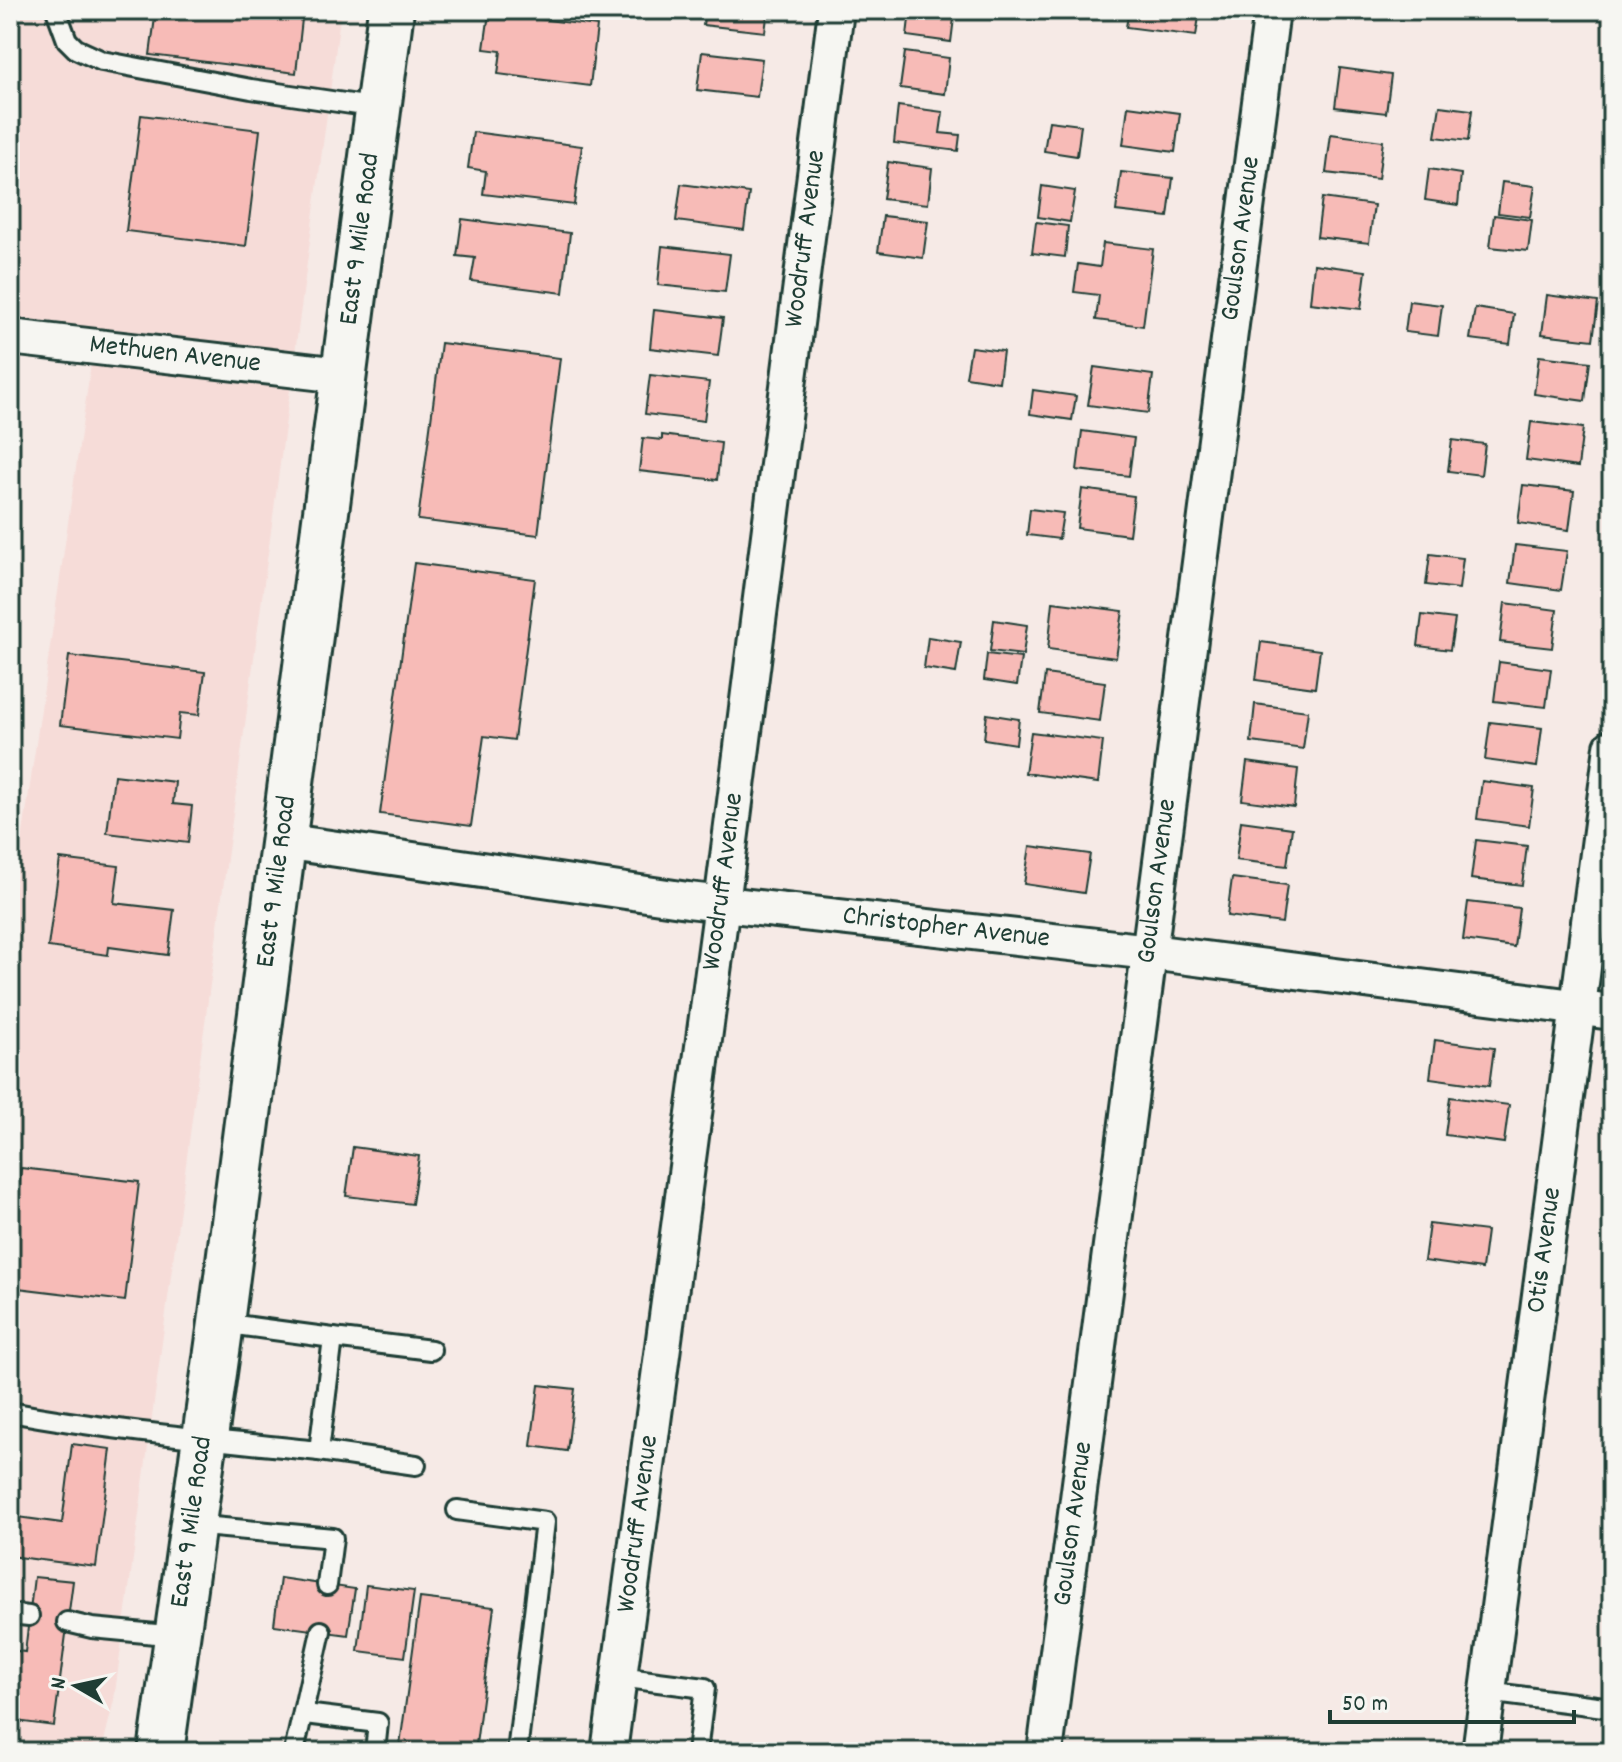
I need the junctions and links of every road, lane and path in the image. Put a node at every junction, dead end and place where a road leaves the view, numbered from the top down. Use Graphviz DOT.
graph roads {
  1 [pos="56,10"];
  2 [pos="391,10"];
  3 [pos="836,10"];
  4 [pos="1272,10"];
  5 [pos="378,108"];
  6 [pos="10,337"];
  7 [pos="341,375"];
  8 [pos="1612,747"];
  9 [pos="282,841"];
  10 [pos="722,904"];
  11 [pos="1150,952"];
  12 [pos="1578,1007"];
  13 [pos="1612,1012"];
  14 [pos="221,1323"];
  15 [pos="333,1338"];
  16 [pos="431,1350"];
  17 [pos="10,1412"];
  18 [pos="203,1437"];
  19 [pos="319,1451"];
  20 [pos="416,1465"];
  21 [pos="457,1510"];
  22 [pos="192,1525"];
  23 [pos="327,1585"];
  24 [pos="10,1614"];
  25 [pos="29,1616"];
  26 [pos="67,1622"];
  27 [pos="321,1631"];
  28 [pos="177,1636"];
  29 [pos="619,1677"];
  30 [pos="1487,1692"];
  31 [pos="1612,1708"];
  32 [pos="305,1714"];
  33 [pos="161,1752"];
  34 [pos="294,1752"];
  35 [pos="375,1752"];
  36 [pos="517,1752"];
  37 [pos="609,1752"];
  38 [pos="697,1752"];
  39 [pos="1045,1752"];
  40 [pos="1480,1752"];
  1 -- 5 [label="lane"];
  2 -- 5 [label="main road, East 9 Mile Road"];
  3 -- 10 [label="street, Woodruff Avenue"];
  4 -- 11 [label="street, Goulson Avenue"];
  5 -- 7 [label="main road, East 9 Mile Road"];
  6 -- 7 [label="street, Methuen Avenue"];
  7 -- 9 [label="main road, East 9 Mile Road"];
  8 -- 12 [label="street, Otis Avenue"];
  9 -- 10 [label="street, Christopher Avenue"];
  9 -- 14 [label="main road, East 9 Mile Road"];
  10 -- 11 [label="street, Christopher Avenue"];
  10 -- 29 [label="street, Woodruff Avenue"];
  11 -- 12 [label="street, Christopher Avenue"];
  11 -- 39 [label="street, Goulson Avenue"];
  12 -- 13 [label="street, Christopher Avenue"];
  12 -- 30 [label="street, Otis Avenue"];
  14 -- 15 [label="lane"];
  14 -- 18 [label="main road, East 9 Mile Road"];
  15 -- 16 [label="lane"];
  15 -- 19 [label="lane"];
  17 -- 18 [label="lane"];
  18 -- 19 [label="lane"];
  18 -- 22 [label="main road, East 9 Mile Road"];
  19 -- 20 [label="lane"];
  21 -- 36 [label="lane"];
  22 -- 23 [label="lane"];
  22 -- 28 [label="main road, East 9 Mile Road"];
  24 -- 25 [label="lane"];
  26 -- 28 [label="lane"];
  27 -- 32 [label="lane"];
  28 -- 33 [label="main road, East 9 Mile Road"];
  29 -- 37 [label="street, Woodruff Avenue"];
  29 -- 38 [label="lane"];
  30 -- 31 [label="lane"];
  30 -- 40 [label="street, Otis Avenue"];
  32 -- 34 [label="lane"];
  32 -- 35 [label="lane"];
}
